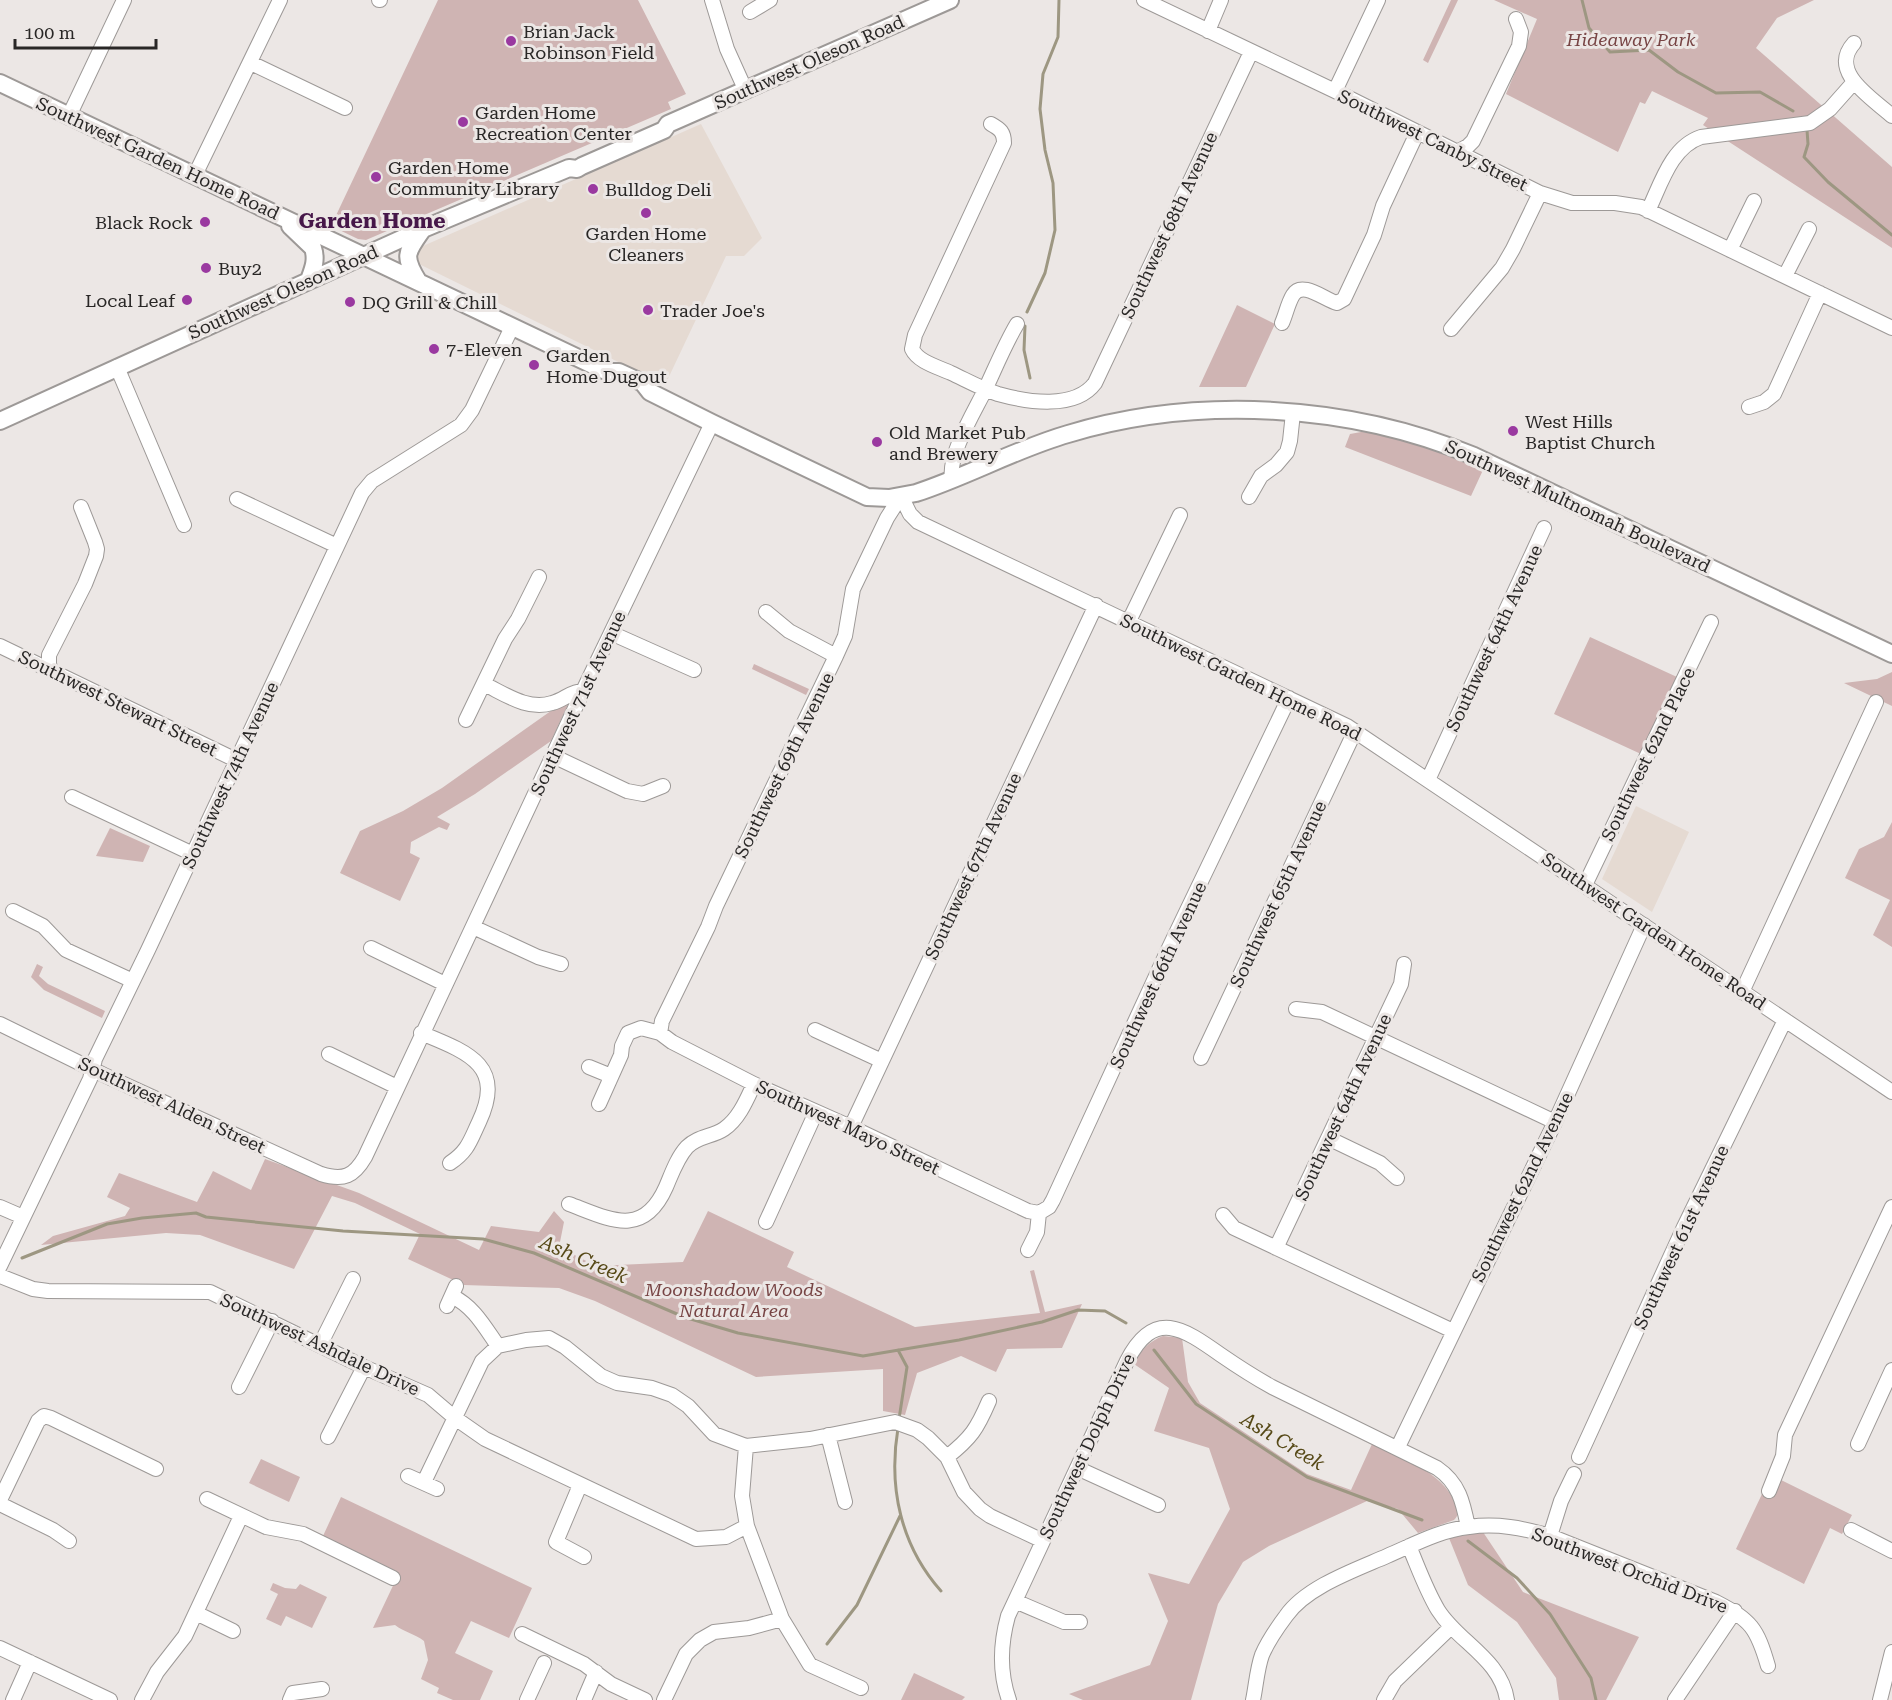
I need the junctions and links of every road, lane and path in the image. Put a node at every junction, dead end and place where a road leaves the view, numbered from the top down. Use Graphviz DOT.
graph roads {
  1 [pos="124,0"];
  2 [pos="280,0"];
  3 [pos="712,0"];
  4 [pos="770,0"];
  5 [pos="950,0"];
  6 [pos="1144,0"];
  7 [pos="1221,0"];
  8 [pos="1378,0"];
  9 [pos="750,12"];
  10 [pos="1516,19"];
  11 [pos="1208,31"];
  12 [pos="1854,43"];
  13 [pos="1251,52"];
  14 [pos="251,63"];
  15 [pos="1854,82"];
  16 [pos="0,83"];
  17 [pos="745,89"];
  18 [pos="1335,91"];
  19 [pos="345,108"];
  20 [pos="69,116"];
  21 [pos="1892,116"];
  22 [pos="991,124"];
  23 [pos="1417,133"];
  24 [pos="1457,152"];
  25 [pos="195,175"];
  26 [pos="1540,193"];
  27 [pos="1754,201"];
  28 [pos="1648,211"];
  29 [pos="278,215"];
  30 [pos="423,229"];
  31 [pos="1809,229"];
  32 [pos="1730,250"];
  33 [pos="364,256"];
  34 [pos="1785,276"];
  35 [pos="309,280"];
  36 [pos="418,281"];
  37 [pos="1820,293"];
  38 [pos="1282,323"];
  39 [pos="1017,324"];
  40 [pos="512,327"];
  41 [pos="1892,328"];
  42 [pos="1451,329"];
  43 [pos="117,367"];
  44 [pos="986,389"];
  45 [pos="1749,407"];
  46 [pos="1293,413"];
  47 [pos="1,417"];
  48 [pos="712,423"];
  49 [pos="952,480"];
  50 [pos="902,496"];
  51 [pos="1249,496"];
  52 [pos="237,499"];
  53 [pos="81,507"];
  54 [pos="1180,515"];
  55 [pos="184,525"];
  56 [pos="1544,528"];
  57 [pos="336,546"];
  58 [pos="539,577"];
  59 [pos="1096,606"];
  60 [pos="766,612"];
  61 [pos="1129,621"];
  62 [pos="1711,622"];
  63 [pos="611,633"];
  64 [pos="0,646"];
  65 [pos="1892,654"];
  66 [pos="836,656"];
  67 [pos="694,670"];
  68 [pos="51,671"];
  69 [pos="484,684"];
  70 [pos="583,691"];
  71 [pos="1289,698"];
  72 [pos="1876,702"];
  73 [pos="466,720"];
  74 [pos="1355,731"];
  75 [pos="553,756"];
  76 [pos="236,759"];
  77 [pos="1428,780"];
  78 [pos="663,786"];
  79 [pos="72,797"];
  80 [pos="193,854"];
  81 [pos="1585,885"];
  82 [pos="13,912"];
  83 [pos="1644,925"];
  84 [pos="473,927"];
  85 [pos="371,948"];
  86 [pos="561,964"];
  87 [pos="1404,964"];
  88 [pos="133,981"];
  89 [pos="445,984"];
  90 [pos="1742,992"];
  91 [pos="1296,1009"];
  92 [pos="1785,1020"];
  93 [pos="0,1024"];
  94 [pos="814,1030"];
  95 [pos="660,1033"];
  96 [pos="421,1034"];
  97 [pos="1376,1036"];
  98 [pos="329,1054"];
  99 [pos="1201,1058"];
  100 [pos="882,1061"];
  101 [pos="589,1066"];
  102 [pos="93,1069"];
  103 [pos="611,1076"];
  104 [pos="754,1084"];
  105 [pos="397,1087"];
  106 [pos="1892,1092"];
  107 [pos="598,1104"];
  108 [pos="816,1112"];
  109 [pos="1554,1122"];
  110 [pos="851,1127"];
  111 [pos="1328,1138"];
  112 [pos="450,1163"];
  113 [pos="346,1176"];
  114 [pos="1397,1178"];
  115 [pos="569,1204"];
  116 [pos="0,1207"];
  117 [pos="1892,1207"];
  118 [pos="1040,1213"];
  119 [pos="1222,1215"];
  120 [pos="23,1217"];
  121 [pos="766,1222"];
  122 [pos="1276,1248"];
  123 [pos="1028,1250"];
  124 [pos="0,1266"];
  125 [pos="0,1276"];
  126 [pos="353,1279"];
  127 [pos="452,1296"];
  128 [pos="272,1321"];
  129 [pos="1453,1331"];
  130 [pos="321,1345"];
  131 [pos="498,1346"];
  132 [pos="364,1367"];
  133 [pos="1892,1370"];
  134 [pos="239,1387"];
  135 [pos="989,1401"];
  136 [pos="455,1418"];
  137 [pos="828,1435"];
  138 [pos="328,1437"];
  139 [pos="1858,1444"];
  140 [pos="747,1446"];
  141 [pos="1398,1447"];
  142 [pos="1579,1456"];
  143 [pos="947,1457"];
  144 [pos="156,1468"];
  145 [pos="1077,1468"];
  146 [pos="1574,1474"];
  147 [pos="408,1476"];
  148 [pos="424,1482"];
  149 [pos="580,1485"];
  150 [pos="437,1489"];
  151 [pos="1769,1491"];
  152 [pos="207,1498"];
  153 [pos="0,1502"];
  154 [pos="844,1502"];
  155 [pos="1158,1505"];
  156 [pos="241,1516"];
  157 [pos="747,1526"];
  158 [pos="1468,1527"];
  159 [pos="1851,1530"];
  160 [pos="1550,1536"];
  161 [pos="69,1541"];
  162 [pos="1043,1541"];
  163 [pos="1409,1546"];
  164 [pos="1892,1551"];
  165 [pos="584,1557"];
  166 [pos="393,1578"];
  167 [pos="1015,1601"];
  168 [pos="1735,1611"];
  169 [pos="196,1613"];
  170 [pos="782,1618"];
  171 [pos="1080,1622"];
  172 [pos="1450,1627"];
  173 [pos="233,1631"];
  174 [pos="522,1635"];
  175 [pos="0,1648"];
  176 [pos="1892,1652"];
  177 [pos="30,1662"];
  178 [pos="544,1663"];
  179 [pos="1768,1666"];
  180 [pos="596,1672"];
  181 [pos="861,1688"];
  182 [pos="322,1689"];
  183 [pos="13,1700"];
  184 [pos="110,1700"];
  185 [pos="142,1700"];
  186 [pos="290,1700"];
  187 [pos="527,1700"];
  188 [pos="584,1700"];
  189 [pos="645,1700"];
  190 [pos="664,1700"];
  191 [pos="1009,1700"];
  192 [pos="1253,1700"];
  193 [pos="1384,1700"];
  194 [pos="1507,1700"];
  195 [pos="1676,1700"];
  196 [pos="1880,1700"];
  1 -- 20 [label="street"];
  2 -- 14 [label="street"];
  3 -- 17 [label="street"];
  4 -- 9 [label="street"];
  5 -- 17 [label="main road, Southwest Oleson Road"];
  6 -- 11 [label="street, Southwest Canby Street"];
  7 -- 11 [label="street"];
  8 -- 18 [label="street"];
  10 -- 24 [label="street"];
  11 -- 13 [label="street, Southwest Canby Street"];
  12 -- 15 [label="street"];
  13 -- 18 [label="street, Southwest Canby Street"];
  13 -- 44 [label="street, Southwest 68th Avenue"];
  14 -- 19 [label="street"];
  14 -- 25 [label="street"];
  15 -- 21 [label="street"];
  15 -- 28 [label="street"];
  16 -- 20 [label="main road, Southwest Garden Home Road"];
  17 -- 30 [label="main road, Southwest Oleson Road"];
  18 -- 23 [label="street, Southwest Canby Street"];
  20 -- 25 [label="main road, Southwest Garden Home Road"];
  22 -- 44 [label="street"];
  23 -- 24 [label="street, Southwest Canby Street"];
  23 -- 38 [label="street"];
  24 -- 26 [label="street, Southwest Canby Street"];
  25 -- 29 [label="main road, Southwest Garden Home Road"];
  26 -- 28 [label="street, Southwest Canby Street"];
  26 -- 42 [label="street"];
  27 -- 32 [label="street"];
  28 -- 32 [label="street, Southwest Canby Street"];
  29 -- 33 [label="main road, Southwest Garden Home Road"];
  29 -- 35 [label="main road"];
  30 -- 33 [label="main road, Southwest Oleson Road"];
  30 -- 36 [label="main road"];
  31 -- 34 [label="street"];
  32 -- 34 [label="street, Southwest Canby Street"];
  33 -- 35 [label="main road, Southwest Oleson Road"];
  33 -- 36 [label="main road, Southwest Garden Home Road"];
  34 -- 37 [label="street, Southwest Canby Street"];
  35 -- 43 [label="main road, Southwest Oleson Road"];
  36 -- 40 [label="main road, Southwest Garden Home Road"];
  37 -- 41 [label="street, Southwest Canby Street"];
  37 -- 45 [label="street"];
  39 -- 44 [label="street"];
  40 -- 48 [label="main road, Southwest Garden Home Road"];
  40 -- 57 [label="street, Southwest 74th Avenue"];
  43 -- 47 [label="main road, Southwest Oleson Road"];
  43 -- 55 [label="street"];
  44 -- 49 [label="street"];
  46 -- 49 [label="main road, Southwest Multnomah Boulevard"];
  46 -- 51 [label="street"];
  46 -- 65 [label="main road, Southwest Multnomah Boulevard"];
  48 -- 50 [label="main road, Southwest Garden Home Road"];
  48 -- 63 [label="street, Southwest 71st Avenue"];
  49 -- 50 [label="main road, Southwest Multnomah Boulevard"];
  50 -- 59 [label="street, Southwest Garden Home Road"];
  50 -- 66 [label="street, Southwest 69th Avenue"];
  52 -- 57 [label="street"];
  53 -- 68 [label="street"];
  54 -- 61 [label="street"];
  56 -- 77 [label="street, Southwest 64th Avenue"];
  57 -- 76 [label="street, Southwest 74th Avenue"];
  58 -- 69 [label="street"];
  59 -- 61 [label="street, Southwest Garden Home Road"];
  59 -- 100 [label="street, Southwest 67th Avenue"];
  60 -- 66 [label="street"];
  61 -- 71 [label="street, Southwest Garden Home Road"];
  62 -- 81 [label="street, Southwest 62nd Place"];
  63 -- 67 [label="street"];
  63 -- 70 [label="street, Southwest 71st Avenue"];
  64 -- 68 [label="street, Southwest Stewart Street"];
  66 -- 95 [label="street, Southwest 69th Avenue"];
  68 -- 76 [label="street, Southwest Stewart Street"];
  69 -- 70 [label="street"];
  69 -- 73 [label="street"];
  70 -- 75 [label="street, Southwest 71st Avenue"];
  71 -- 74 [label="street, Southwest Garden Home Road"];
  71 -- 118 [label="street, Southwest 66th Avenue"];
  72 -- 90 [label="street"];
  74 -- 77 [label="street, Southwest Garden Home Road"];
  74 -- 99 [label="street, Southwest 65th Avenue"];
  75 -- 78 [label="street"];
  75 -- 84 [label="street, Southwest 71st Avenue"];
  76 -- 80 [label="street, Southwest 74th Avenue"];
  77 -- 81 [label="street, Southwest Garden Home Road"];
  79 -- 80 [label="street"];
  80 -- 88 [label="street, Southwest 74th Avenue"];
  81 -- 83 [label="street, Southwest Garden Home Road"];
  82 -- 88 [label="street"];
  83 -- 90 [label="street, Southwest Garden Home Road"];
  83 -- 109 [label="street, Southwest 62nd Avenue"];
  84 -- 86 [label="street"];
  84 -- 89 [label="street, Southwest 71st Avenue"];
  85 -- 89 [label="street"];
  87 -- 97 [label="street, Southwest 64th Avenue"];
  88 -- 102 [label="street, Southwest 74th Avenue"];
  89 -- 96 [label="street, Southwest 71st Avenue"];
  90 -- 92 [label="street, Southwest Garden Home Road"];
  91 -- 97 [label="street"];
  92 -- 106 [label="street, Southwest Garden Home Road"];
  92 -- 142 [label="street, Southwest 61st Avenue"];
  93 -- 102 [label="street, Southwest Alden Street"];
  94 -- 100 [label="street"];
  95 -- 103 [label="street"];
  95 -- 104 [label="street, Southwest Mayo Street"];
  96 -- 105 [label="street, Southwest 71st Avenue"];
  96 -- 112 [label="street"];
  97 -- 109 [label="street"];
  97 -- 111 [label="street, Southwest 64th Avenue"];
  98 -- 105 [label="street"];
  100 -- 110 [label="street, Southwest 67th Avenue"];
  101 -- 103 [label="street"];
  102 -- 113 [label="street, Southwest Alden Street"];
  102 -- 120 [label="street, Southwest 74th Avenue"];
  103 -- 107 [label="street"];
  104 -- 108 [label="street, Southwest Mayo Street"];
  104 -- 115 [label="street"];
  105 -- 113 [label="street, Southwest 71st Avenue"];
  108 -- 110 [label="street, Southwest Mayo Street"];
  108 -- 121 [label="street"];
  109 -- 129 [label="street, Southwest 62nd Avenue"];
  110 -- 118 [label="street, Southwest Mayo Street"];
  111 -- 114 [label="street"];
  111 -- 122 [label="street, Southwest 64th Avenue"];
  116 -- 120 [label="street"];
  117 -- 151 [label="street"];
  118 -- 123 [label="street, Southwest 66th Avenue"];
  119 -- 122 [label="street"];
  120 -- 124 [label="street, Southwest 74th Avenue"];
  122 -- 129 [label="street"];
  125 -- 128 [label="street, Southwest Ashdale Drive"];
  126 -- 130 [label="street"];
  127 -- 131 [label="street"];
  128 -- 130 [label="street, Southwest Ashdale Drive"];
  128 -- 134 [label="street"];
  129 -- 141 [label="street, Southwest 62nd Avenue"];
  130 -- 132 [label="street, Southwest Ashdale Drive"];
  131 -- 136 [label="street"];
  131 -- 140 [label="street"];
  132 -- 136 [label="street, Southwest Ashdale Drive"];
  132 -- 138 [label="street"];
  133 -- 139 [label="street"];
  135 -- 143 [label="street"];
  136 -- 148 [label="street"];
  136 -- 149 [label="street, Southwest Ashdale Drive"];
  137 -- 140 [label="street"];
  137 -- 143 [label="street"];
  137 -- 154 [label="street"];
  140 -- 157 [label="street"];
  141 -- 145 [label="street, Southwest Dolph Drive"];
  141 -- 158 [label="street, Southwest Dolph Drive"];
  143 -- 162 [label="street"];
  144 -- 153 [label="street"];
  145 -- 155 [label="street"];
  145 -- 162 [label="street, Southwest Dolph Drive"];
  146 -- 160 [label="street"];
  147 -- 148 [label="street"];
  148 -- 150 [label="street"];
  149 -- 157 [label="street, Southwest Ashdale Drive"];
  149 -- 165 [label="street"];
  152 -- 156 [label="street"];
  153 -- 161 [label="street"];
  156 -- 166 [label="street"];
  156 -- 169 [label="street"];
  157 -- 170 [label="street"];
  158 -- 160 [label="street, Southwest Orchid Drive"];
  158 -- 163 [label="street, Southwest Orchid Drive"];
  159 -- 164 [label="street"];
  160 -- 168 [label="street, Southwest Orchid Drive"];
  162 -- 167 [label="street, Southwest Dolph Drive"];
  163 -- 172 [label="street"];
  163 -- 192 [label="street, Southwest Orchid Drive"];
  167 -- 171 [label="street"];
  167 -- 191 [label="street, Southwest Dolph Drive"];
  168 -- 179 [label="street, Southwest Orchid Drive"];
  168 -- 195 [label="street"];
  169 -- 173 [label="street"];
  169 -- 185 [label="street"];
  170 -- 181 [label="street"];
  170 -- 190 [label="street"];
  172 -- 193 [label="street"];
  172 -- 194 [label="street"];
  174 -- 180 [label="street"];
  175 -- 177 [label="street"];
  176 -- 196 [label="street"];
  177 -- 183 [label="street"];
  177 -- 184 [label="street"];
  178 -- 187 [label="street"];
  180 -- 188 [label="street"];
  180 -- 189 [label="street"];
  182 -- 186 [label="street"];
}
